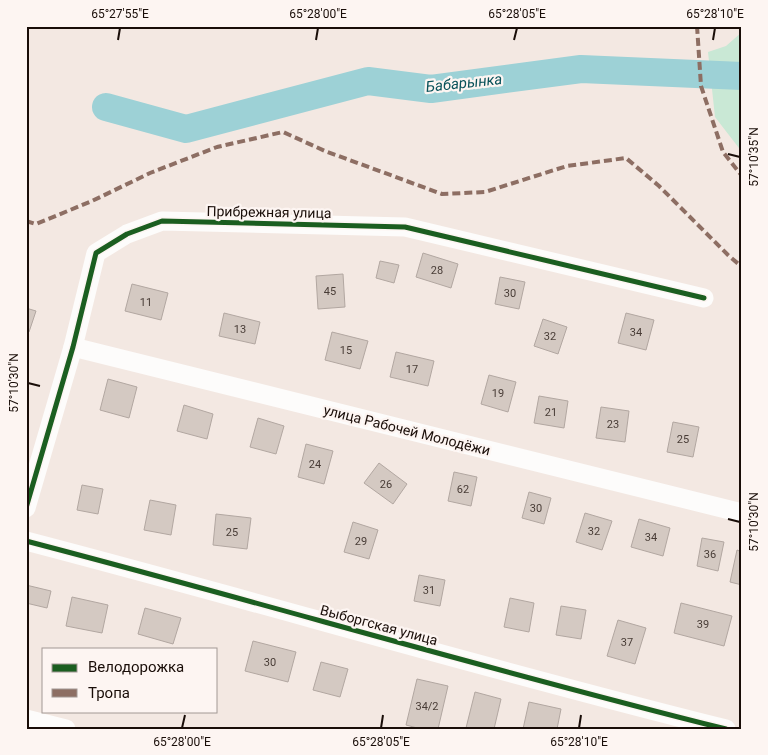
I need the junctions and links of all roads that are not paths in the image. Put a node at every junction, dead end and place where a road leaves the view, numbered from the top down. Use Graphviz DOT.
graph roads {
  1 [pos="704,298"];
  2 [pos="73,347"];
  3 [pos="26,508"];
  4 [pos="742,513"];
  5 [pos="26,541"];
  6 [pos="26,719"];
  7 [pos="66,729"];
  8 [pos="726,729"];
  1 -- 2 [label="street, Прибрежная улица"];
  2 -- 3 [label="street, Прибрежная улица"];
  2 -- 4 [label="street, улица Рабочей Молодёжи"];
  5 -- 8 [label="street, Выборгская улица"];
  6 -- 7 [label="street"];
}
